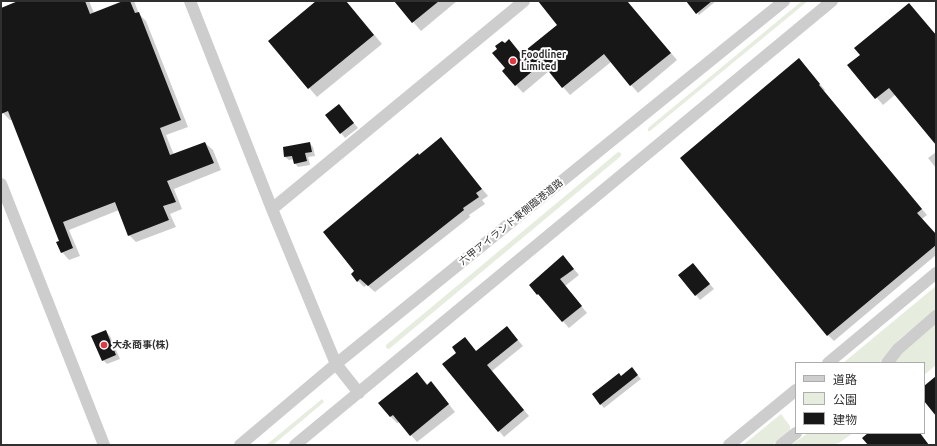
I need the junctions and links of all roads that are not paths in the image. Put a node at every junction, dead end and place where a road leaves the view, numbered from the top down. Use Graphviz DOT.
graph roads {
  1 [pos="190,1"];
  2 [pos="524,1"];
  3 [pos="784,1"];
  4 [pos="832,1"];
  5 [pos="1,184"];
  6 [pos="272,209"];
  7 [pos="936,273"];
  8 [pos="936,316"];
  9 [pos="829,362"];
  10 [pos="888,362"];
  11 [pos="336,364"];
  12 [pos="795,391"];
  13 [pos="359,393"];
  14 [pos="795,434"];
  15 [pos="104,445"];
  16 [pos="240,445"];
  17 [pos="295,445"];
  18 [pos="729,445"];
  19 [pos="781,445"];
  1 -- 6 [label="street"];
  2 -- 6 [label="street"];
  3 -- 11 [label="street, 六甲アイランド東側臨港道路"];
  4 -- 13 [label="street"];
  5 -- 15 [label="street"];
  6 -- 11 [label="street"];
  7 -- 9 [label="street"];
  8 -- 10 [label="street"];
  11 -- 13 [label="street"];
  11 -- 16 [label="street, 六甲アイランド東側臨港道路"];
  12 -- 18 [label="street"];
  13 -- 17 [label="street"];
  14 -- 19 [label="street"];
}
